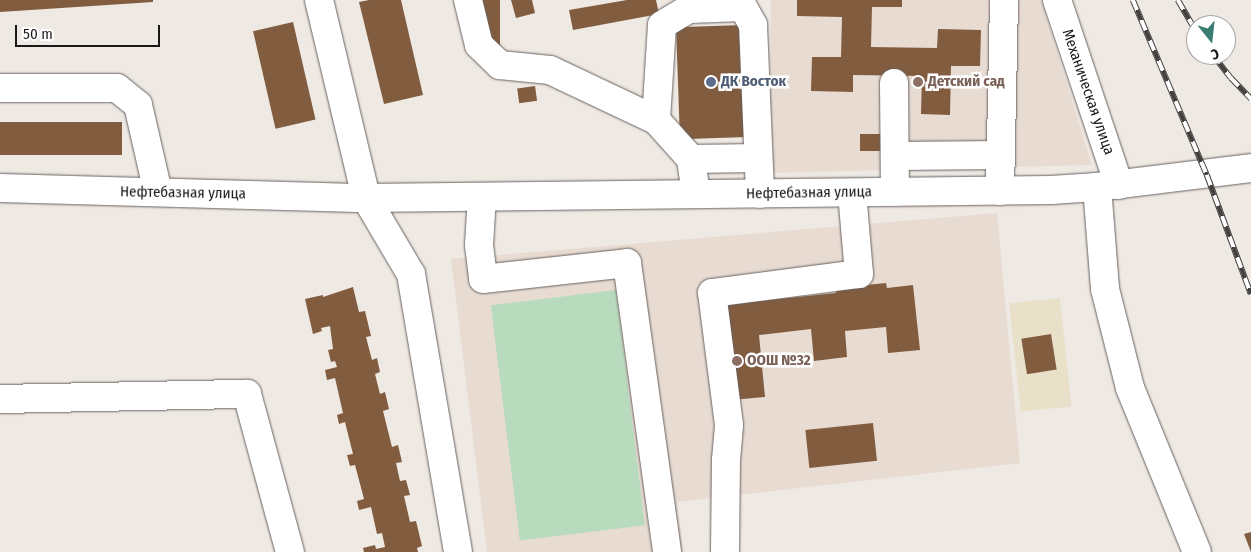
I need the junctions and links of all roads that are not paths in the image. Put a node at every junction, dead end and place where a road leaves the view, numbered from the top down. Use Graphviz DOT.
graph roads {
  1 [pos="319,0"];
  2 [pos="468,0"];
  3 [pos="1004,0"];
  4 [pos="1057,0"];
  5 [pos="894,83"];
  6 [pos="0,88"];
  7 [pos="656,120"];
  8 [pos="1000,155"];
  9 [pos="895,156"];
  10 [pos="758,158"];
  11 [pos="692,159"];
  12 [pos="1251,168"];
  13 [pos="1108,186"];
  14 [pos="0,188"];
  15 [pos="1000,191"];
  16 [pos="158,192"];
  17 [pos="895,192"];
  18 [pos="852,193"];
  19 [pos="696,194"];
  20 [pos="760,194"];
  21 [pos="482,196"];
  22 [pos="366,198"];
  23 [pos="0,399"];
  24 [pos="290,552"];
  25 [pos="458,552"];
  26 [pos="667,552"];
  27 [pos="725,552"];
  28 [pos="1197,552"];
  1 -- 22 [label="street"];
  2 -- 7 [label="street"];
  3 -- 8 [label="street"];
  4 -- 13 [label="street, Механическая улица"];
  5 -- 9 [label="street"];
  6 -- 16 [label="street"];
  7 -- 10 [label="street"];
  7 -- 11 [label="street"];
  8 -- 9 [label="street"];
  8 -- 15 [label="street"];
  9 -- 17 [label="street"];
  10 -- 11 [label="street"];
  10 -- 20 [label="street"];
  11 -- 19 [label="street"];
  12 -- 13 [label="street, Нефтебазная улица"];
  13 -- 15 [label="street, Нефтебазная улица"];
  13 -- 28 [label="street, Механическая улица"];
  14 -- 16 [label="street, Нефтебазная улица"];
  15 -- 17 [label="street, Нефтебазная улица"];
  16 -- 22 [label="street, Нефтебазная улица"];
  17 -- 18 [label="street, Нефтебазная улица"];
  18 -- 20 [label="street, Нефтебазная улица"];
  18 -- 27 [label="street"];
  19 -- 20 [label="street, Нефтебазная улица"];
  19 -- 21 [label="street, Нефтебазная улица"];
  21 -- 22 [label="street, Нефтебазная улица"];
  21 -- 26 [label="street"];
  22 -- 25 [label="street"];
  23 -- 24 [label="street"];
}
